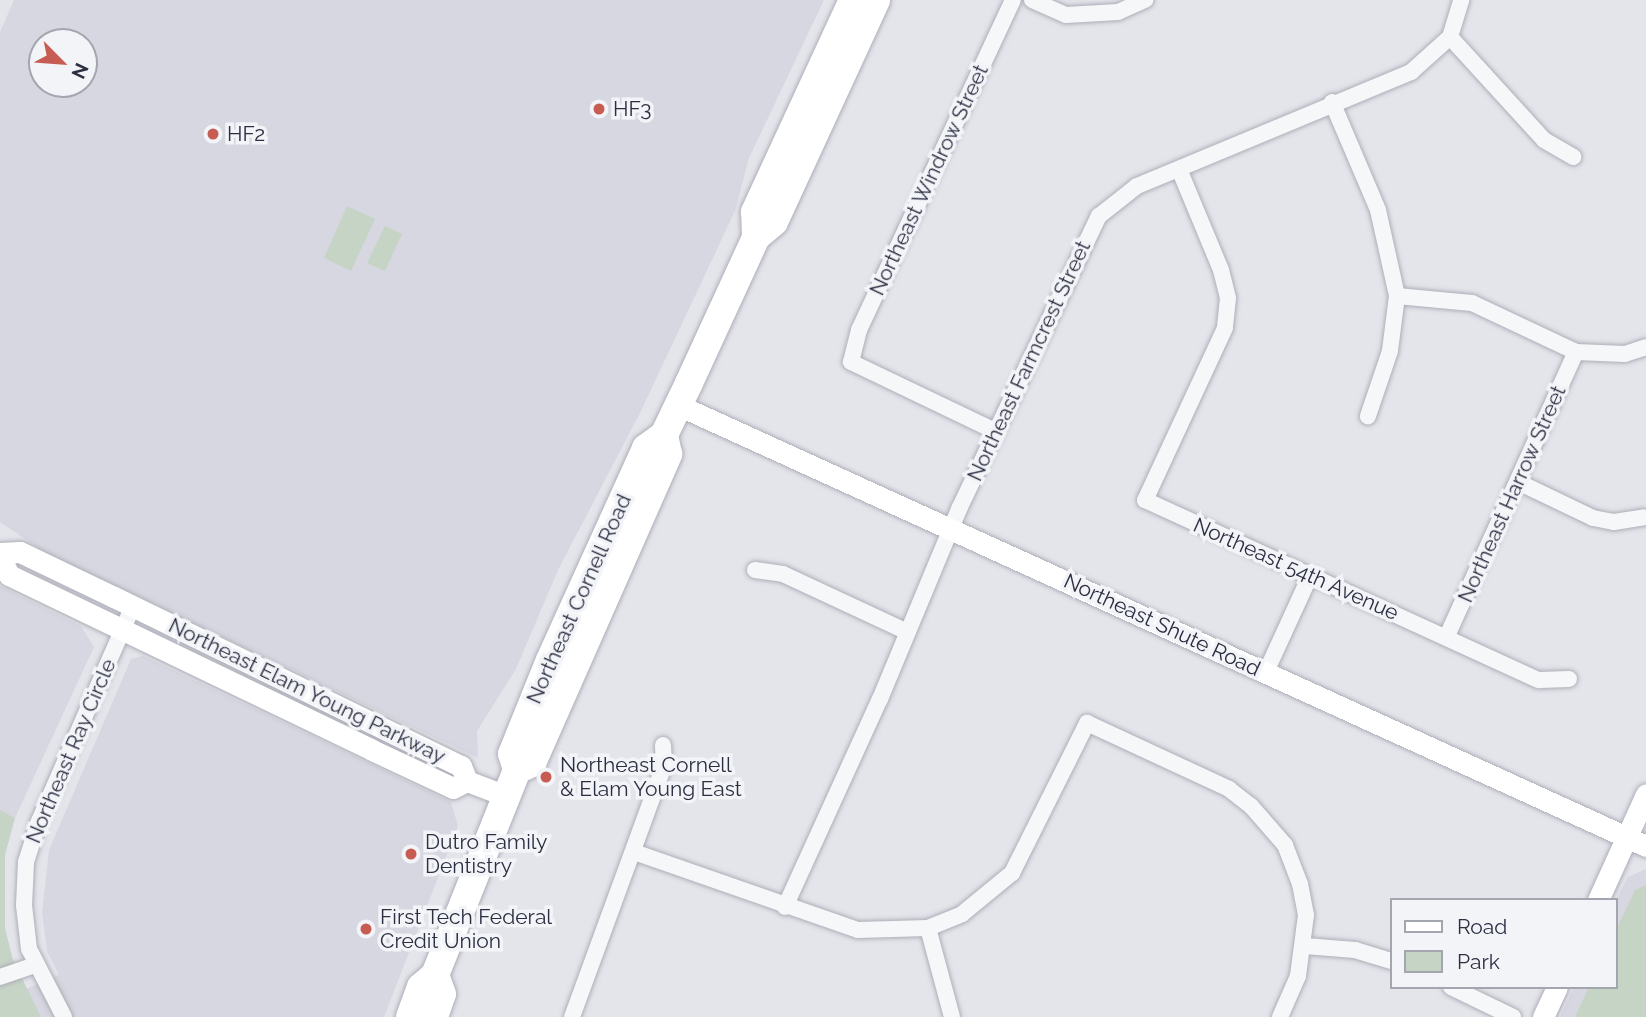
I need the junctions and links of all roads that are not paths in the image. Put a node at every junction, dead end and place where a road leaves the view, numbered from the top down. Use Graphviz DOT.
graph roads {
  1 [pos="853,0"];
  2 [pos="876,0"];
  3 [pos="1013,0"];
  4 [pos="1032,0"];
  5 [pos="1145,0"];
  6 [pos="1461,0"];
  7 [pos="1450,37"];
  8 [pos="1332,102"];
  9 [pos="1574,157"];
  10 [pos="1179,169"];
  11 [pos="756,237"];
  12 [pos="1397,296"];
  13 [pos="1646,347"];
  14 [pos="1576,352"];
  15 [pos="678,405"];
  16 [pos="1368,416"];
  17 [pos="995,431"];
  18 [pos="1518,482"];
  19 [pos="1644,517"];
  20 [pos="950,529"];
  21 [pos="0,555"];
  22 [pos="755,570"];
  23 [pos="1310,576"];
  24 [pos="133,606"];
  25 [pos="123,629"];
  26 [pos="905,631"];
  27 [pos="1447,636"];
  28 [pos="1266,673"];
  29 [pos="1569,679"];
  30 [pos="663,745"];
  31 [pos="467,781"];
  32 [pos="1646,794"];
  33 [pos="506,796"];
  34 [pos="1637,842"];
  35 [pos="634,852"];
  36 [pos="1599,898"];
  37 [pos="785,907"];
  38 [pos="928,928"];
  39 [pos="1305,946"];
  40 [pos="1390,960"];
  41 [pos="35,965"];
  42 [pos="435,975"];
  43 [pos="0,977"];
  44 [pos="1455,989"];
  45 [pos="1556,989"];
  46 [pos="64,1017"];
  47 [pos="410,1017"];
  48 [pos="434,1017"];
  49 [pos="572,1017"];
  50 [pos="952,1017"];
  51 [pos="1280,1017"];
  52 [pos="1513,1017"];
  53 [pos="1543,1017"];
  1 -- 11 [label="highway, Northeast Cornell Road"];
  2 -- 11 [label="highway, Northeast Cornell Road"];
  3 -- 17 [label="street, Northeast Windrow Street"];
  4 -- 5 [label="street"];
  6 -- 7 [label="street"];
  7 -- 8 [label="street, Northeast Farmcrest Street"];
  7 -- 9 [label="street"];
  8 -- 10 [label="street, Northeast Farmcrest Street"];
  8 -- 12 [label="street"];
  10 -- 17 [label="street, Northeast Farmcrest Street"];
  10 -- 23 [label="street, Northeast 54th Avenue"];
  11 -- 15 [label="highway, Northeast Cornell Road"];
  12 -- 14 [label="street"];
  12 -- 16 [label="street"];
  13 -- 14 [label="street"];
  14 -- 18 [label="street, Northeast Harrow Street"];
  15 -- 20 [label="street, Northeast Shute Road"];
  15 -- 33 [label="highway, Northeast Cornell Road"];
  17 -- 20 [label="street, Northeast Farmcrest Street"];
  18 -- 19 [label="street"];
  18 -- 27 [label="street, Northeast Harrow Street"];
  20 -- 26 [label="street, Northeast Farmcrest Street"];
  20 -- 28 [label="street, Northeast Shute Road"];
  21 -- 24 [label="street, Northeast Elam Young Parkway"];
  21 -- 25 [label="street, Northeast Elam Young Parkway"];
  22 -- 26 [label="street"];
  23 -- 27 [label="street, Northeast 54th Avenue"];
  23 -- 28 [label="street"];
  24 -- 25 [label="street, Northeast Ray Circle"];
  24 -- 31 [label="street, Northeast Elam Young Parkway"];
  25 -- 31 [label="street, Northeast Elam Young Parkway"];
  25 -- 41 [label="street, Northeast Ray Circle"];
  26 -- 37 [label="street, Northeast Farmcrest Street"];
  27 -- 29 [label="street, Northeast 54th Avenue"];
  28 -- 34 [label="street, Northeast Shute Road"];
  30 -- 35 [label="street"];
  31 -- 33 [label="street"];
  32 -- 34 [label="street"];
  33 -- 42 [label="highway, Northeast Cornell Road"];
  34 -- 36 [label="street"];
  35 -- 37 [label="street"];
  35 -- 49 [label="street"];
  37 -- 38 [label="street"];
  38 -- 39 [label="street"];
  38 -- 50 [label="street"];
  39 -- 40 [label="street"];
  39 -- 51 [label="street"];
  41 -- 43 [label="street"];
  41 -- 46 [label="street, Northeast Ray Circle"];
  42 -- 47 [label="highway, Northeast Cornell Road"];
  42 -- 48 [label="highway, Northeast Cornell Road"];
  44 -- 52 [label="street"];
  45 -- 53 [label="street"];
}
